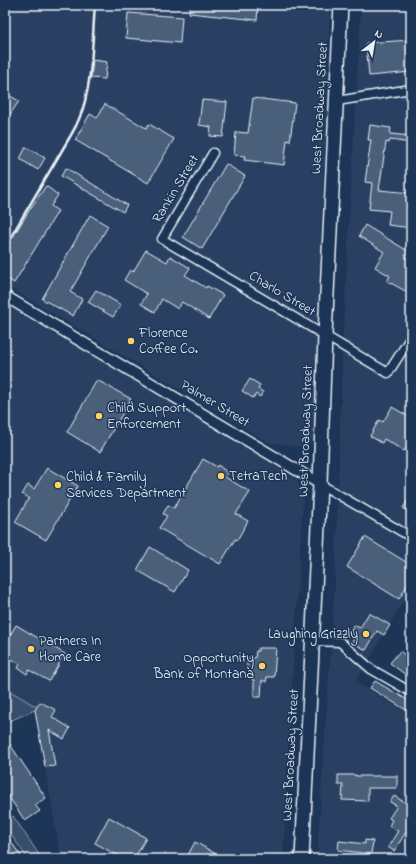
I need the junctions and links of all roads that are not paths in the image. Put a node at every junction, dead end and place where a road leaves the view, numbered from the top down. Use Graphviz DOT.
graph roads {
  1 [pos="341,5"];
  2 [pos="411,89"];
  3 [pos="337,101"];
  4 [pos="213,153"];
  5 [pos="162,238"];
  6 [pos="5,296"];
  7 [pos="325,335"];
  8 [pos="411,336"];
  9 [pos="320,484"];
  10 [pos="411,537"];
  11 [pos="313,641"];
  12 [pos="411,692"];
  13 [pos="302,859"];
  1 -- 3 [label="main road, West Broadway Street"];
  2 -- 3 [label="street"];
  3 -- 7 [label="main road, West Broadway Street"];
  4 -- 5 [label="street, Rankin Street"];
  5 -- 7 [label="street, Charlo Street"];
  6 -- 9 [label="street, Palmer Street"];
  7 -- 8 [label="street, Charlo Street"];
  7 -- 9 [label="main road, West Broadway Street"];
  9 -- 10 [label="street, Palmer Street"];
  9 -- 11 [label="main road, West Broadway Street"];
  11 -- 12 [label="street"];
  11 -- 13 [label="main road, West Broadway Street"];
}
